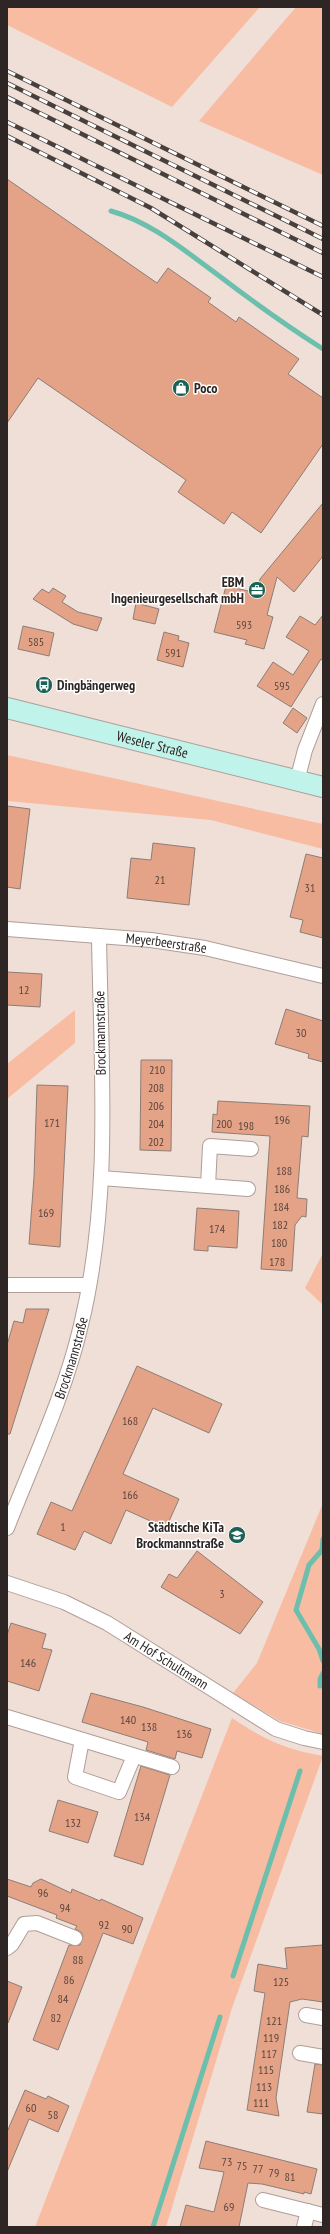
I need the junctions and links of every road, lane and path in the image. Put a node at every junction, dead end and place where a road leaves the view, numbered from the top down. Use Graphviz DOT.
graph roads {
  1 [pos="323,704"];
  2 [pos="7,708"];
  3 [pos="297,781"];
  4 [pos="323,787"];
  5 [pos="7,929"];
  6 [pos="99,936"];
  7 [pos="323,976"];
  8 [pos="250,1149"];
  9 [pos="101,1178"];
  10 [pos="208,1186"];
  11 [pos="248,1189"];
  12 [pos="7,1285"];
  13 [pos="89,1285"];
  14 [pos="7,1528"];
  15 [pos="7,1583"];
  16 [pos="7,1717"];
  17 [pos="82,1740"];
  18 [pos="323,1742"];
  19 [pos="134,1756"];
  20 [pos="172,1767"];
  21 [pos="75,1938"];
  22 [pos="7,1948"];
  23 [pos="306,2015"];
  24 [pos="323,2018"];
  25 [pos="300,2053"];
  26 [pos="323,2057"];
  27 [pos="263,2200"];
  28 [pos="308,2211"];
  29 [pos="323,2215"];
  30 [pos="304,2227"];
  1 -- 3 [label="street"];
  2 -- 3 [label="main road, Weseler Straße"];
  3 -- 4 [label="main road, Weseler Straße"];
  5 -- 6 [label="street, Meyerbeerstraße"];
  6 -- 7 [label="street, Meyerbeerstraße"];
  6 -- 9 [label="street, Brockmannstraße"];
  8 -- 10 [label="street"];
  9 -- 10 [label="street"];
  9 -- 13 [label="street, Brockmannstraße"];
  10 -- 11 [label="street"];
  12 -- 13 [label="street"];
  13 -- 14 [label="street, Brockmannstraße"];
  15 -- 18 [label="street, Am Hof Schultmann"];
  16 -- 17 [label="street"];
  17 -- 19 [label="street"];
  17 -- 19 [label="street"];
  19 -- 20 [label="street"];
  21 -- 22 [label="street"];
  23 -- 24 [label="street"];
  25 -- 26 [label="street"];
  27 -- 28 [label="street"];
  28 -- 29 [label="street"];
  28 -- 30 [label="street"];
}
